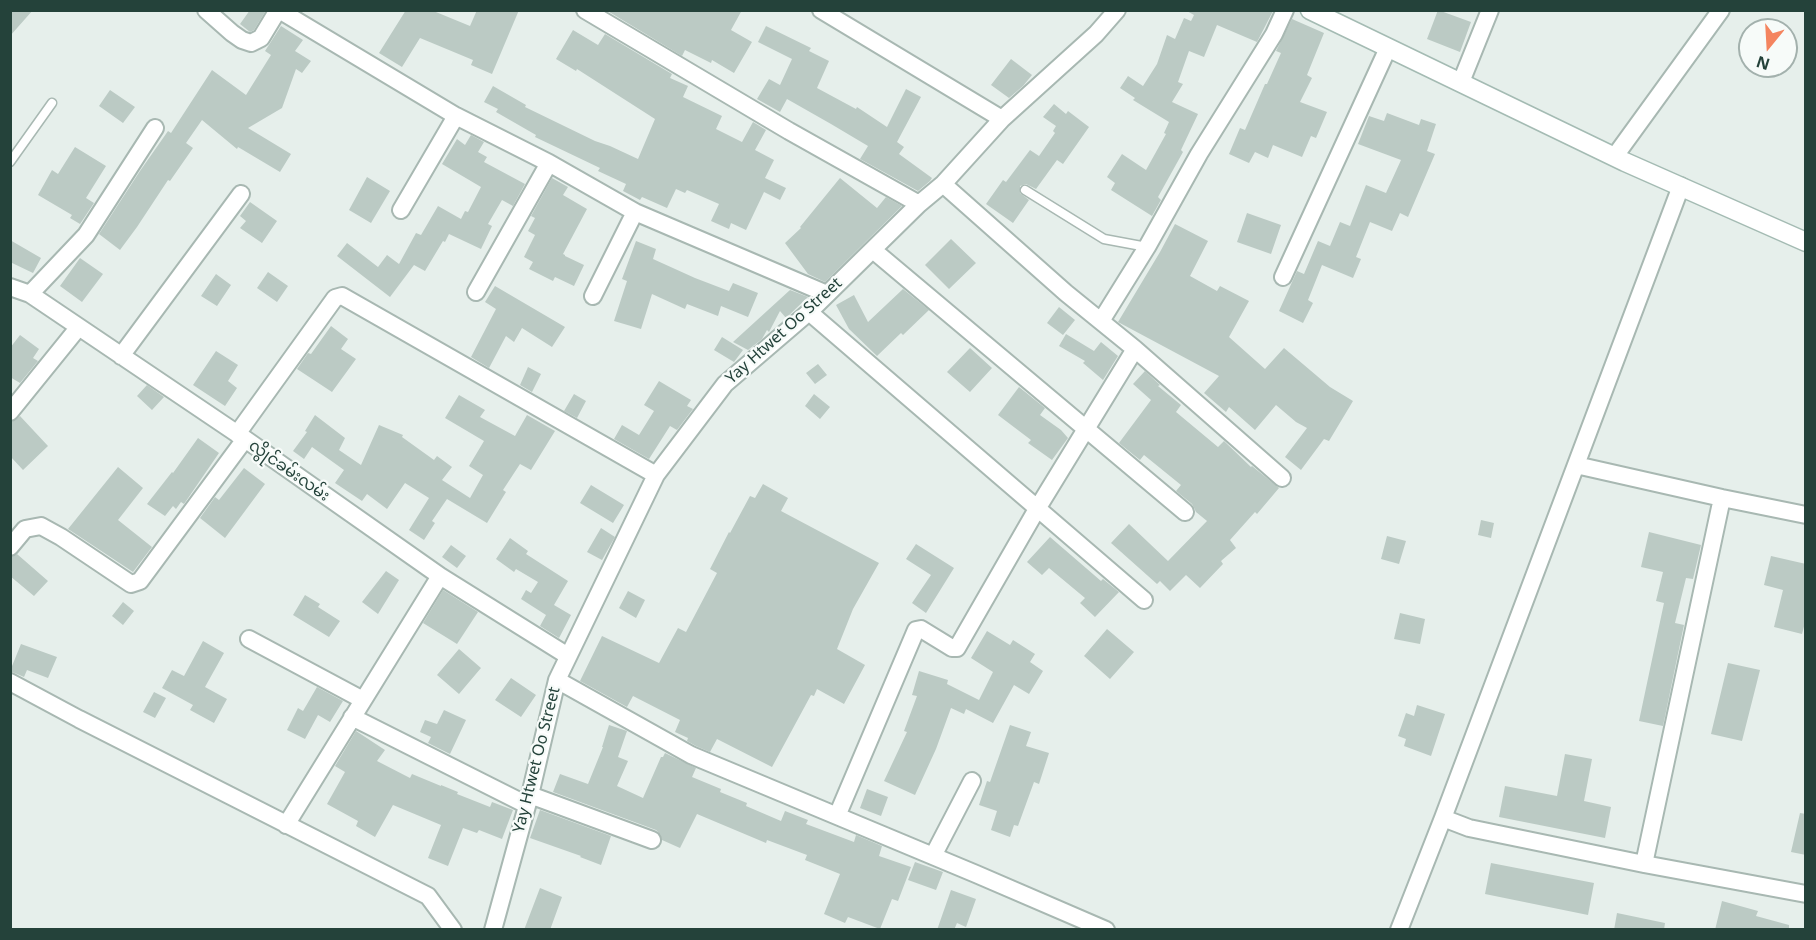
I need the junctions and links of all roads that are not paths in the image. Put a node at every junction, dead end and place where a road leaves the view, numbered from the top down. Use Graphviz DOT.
graph roads {
  1 [pos="206,10"];
  2 [pos="278,10"];
  3 [pos="821,10"];
  4 [pos="1117,10"];
  5 [pos="1285,10"];
  6 [pos="1310,10"];
  7 [pos="1490,10"];
  8 [pos="1721,10"];
  9 [pos="586,11"];
  10 [pos="1388,48"];
  11 [pos="1461,82"];
  12 [pos="52,103"];
  13 [pos="456,116"];
  14 [pos="1002,118"];
  15 [pos="155,128"];
  16 [pos="1615,156"];
  17 [pos="10,162"];
  18 [pos="549,163"];
  19 [pos="943,184"];
  20 [pos="1682,186"];
  21 [pos="1025,190"];
  22 [pos="241,194"];
  23 [pos="919,204"];
  24 [pos="401,210"];
  25 [pos="635,212"];
  26 [pos="1806,242"];
  27 [pos="1147,247"];
  28 [pos="873,250"];
  29 [pos="1283,277"];
  30 [pos="10,287"];
  31 [pos="476,292"];
  32 [pos="30,294"];
  33 [pos="827,294"];
  34 [pos="593,296"];
  35 [pos="809,312"];
  36 [pos="1101,321"];
  37 [pos="78,328"];
  38 [pos="1134,349"];
  39 [pos="121,356"];
  40 [pos="10,412"];
  41 [pos="1086,428"];
  42 [pos="241,437"];
  43 [pos="1576,465"];
  44 [pos="656,475"];
  45 [pos="1282,478"];
  46 [pos="1722,498"];
  47 [pos="1038,509"];
  48 [pos="1185,512"];
  49 [pos="1806,515"];
  50 [pos="10,547"];
  51 [pos="440,576"];
  52 [pos="1144,600"];
  53 [pos="249,639"];
  54 [pos="567,656"];
  55 [pos="557,680"];
  56 [pos="10,682"];
  57 [pos="363,700"];
  58 [pos="352,717"];
  59 [pos="972,781"];
  60 [pos="529,800"];
  61 [pos="837,816"];
  62 [pos="1443,818"];
  63 [pos="286,825"];
  64 [pos="652,840"];
  65 [pos="933,856"];
  66 [pos="1644,864"];
  67 [pos="1806,894"];
  68 [pos="453,930"];
  69 [pos="493,930"];
  70 [pos="1106,930"];
  71 [pos="1399,930"];
  1 -- 2 [label="street"];
  2 -- 13 [label="street"];
  3 -- 14 [label="street"];
  4 -- 14 [label="street, Yay Htwet Oo Street"];
  5 -- 27 [label="street"];
  6 -- 10 [label="street"];
  7 -- 11 [label="street"];
  8 -- 16 [label="street"];
  9 -- 23 [label="street"];
  10 -- 11 [label="street"];
  10 -- 29 [label="street"];
  11 -- 16 [label="street"];
  12 -- 17 [label="lane"];
  13 -- 18 [label="street"];
  13 -- 24 [label="street"];
  14 -- 19 [label="street, Yay Htwet Oo Street"];
  15 -- 32 [label="street"];
  16 -- 20 [label="street"];
  18 -- 25 [label="street"];
  18 -- 31 [label="street"];
  19 -- 23 [label="street, Yay Htwet Oo Street"];
  19 -- 36 [label="street"];
  20 -- 26 [label="street"];
  20 -- 43 [label="street"];
  21 -- 27 [label="lane"];
  22 -- 39 [label="street"];
  23 -- 28 [label="street, Yay Htwet Oo Street"];
  25 -- 33 [label="street"];
  25 -- 34 [label="street"];
  27 -- 36 [label="street"];
  28 -- 33 [label="street, Yay Htwet Oo Street"];
  28 -- 41 [label="street"];
  30 -- 32 [label="street, လွိုင်ခမ်းလမ်း"];
  32 -- 37 [label="street, လွိုင်ခမ်းလမ်း"];
  33 -- 35 [label="street, Yay Htwet Oo Street"];
  35 -- 44 [label="street, Yay Htwet Oo Street"];
  35 -- 47 [label="street"];
  36 -- 38 [label="street"];
  37 -- 39 [label="street, လွိုင်ခမ်းလမ်း"];
  37 -- 40 [label="street"];
  38 -- 41 [label="street"];
  38 -- 45 [label="street"];
  39 -- 42 [label="street, လွိုင်ခမ်းလမ်း"];
  41 -- 47 [label="street"];
  41 -- 48 [label="street"];
  42 -- 44 [label="street"];
  42 -- 50 [label="street"];
  42 -- 51 [label="street, လွိုင်ခမ်းလမ်း"];
  43 -- 46 [label="street"];
  43 -- 62 [label="street"];
  44 -- 54 [label="street, Yay Htwet Oo Street"];
  46 -- 49 [label="street"];
  46 -- 66 [label="street"];
  47 -- 52 [label="street"];
  47 -- 61 [label="street"];
  51 -- 54 [label="street, လွိုင်ခမ်းလမ်း"];
  51 -- 57 [label="street"];
  53 -- 57 [label="street"];
  54 -- 55 [label="street, Yay Htwet Oo Street"];
  55 -- 60 [label="street, Yay Htwet Oo Street"];
  55 -- 61 [label="street"];
  56 -- 63 [label="street"];
  57 -- 58 [label="street"];
  58 -- 60 [label="street"];
  58 -- 63 [label="street"];
  59 -- 65 [label="street"];
  60 -- 64 [label="street"];
  60 -- 69 [label="street, Yay Htwet Oo Street"];
  61 -- 65 [label="street"];
  62 -- 66 [label="street"];
  62 -- 71 [label="street"];
  63 -- 68 [label="street"];
  65 -- 70 [label="street"];
  66 -- 67 [label="street"];
}
